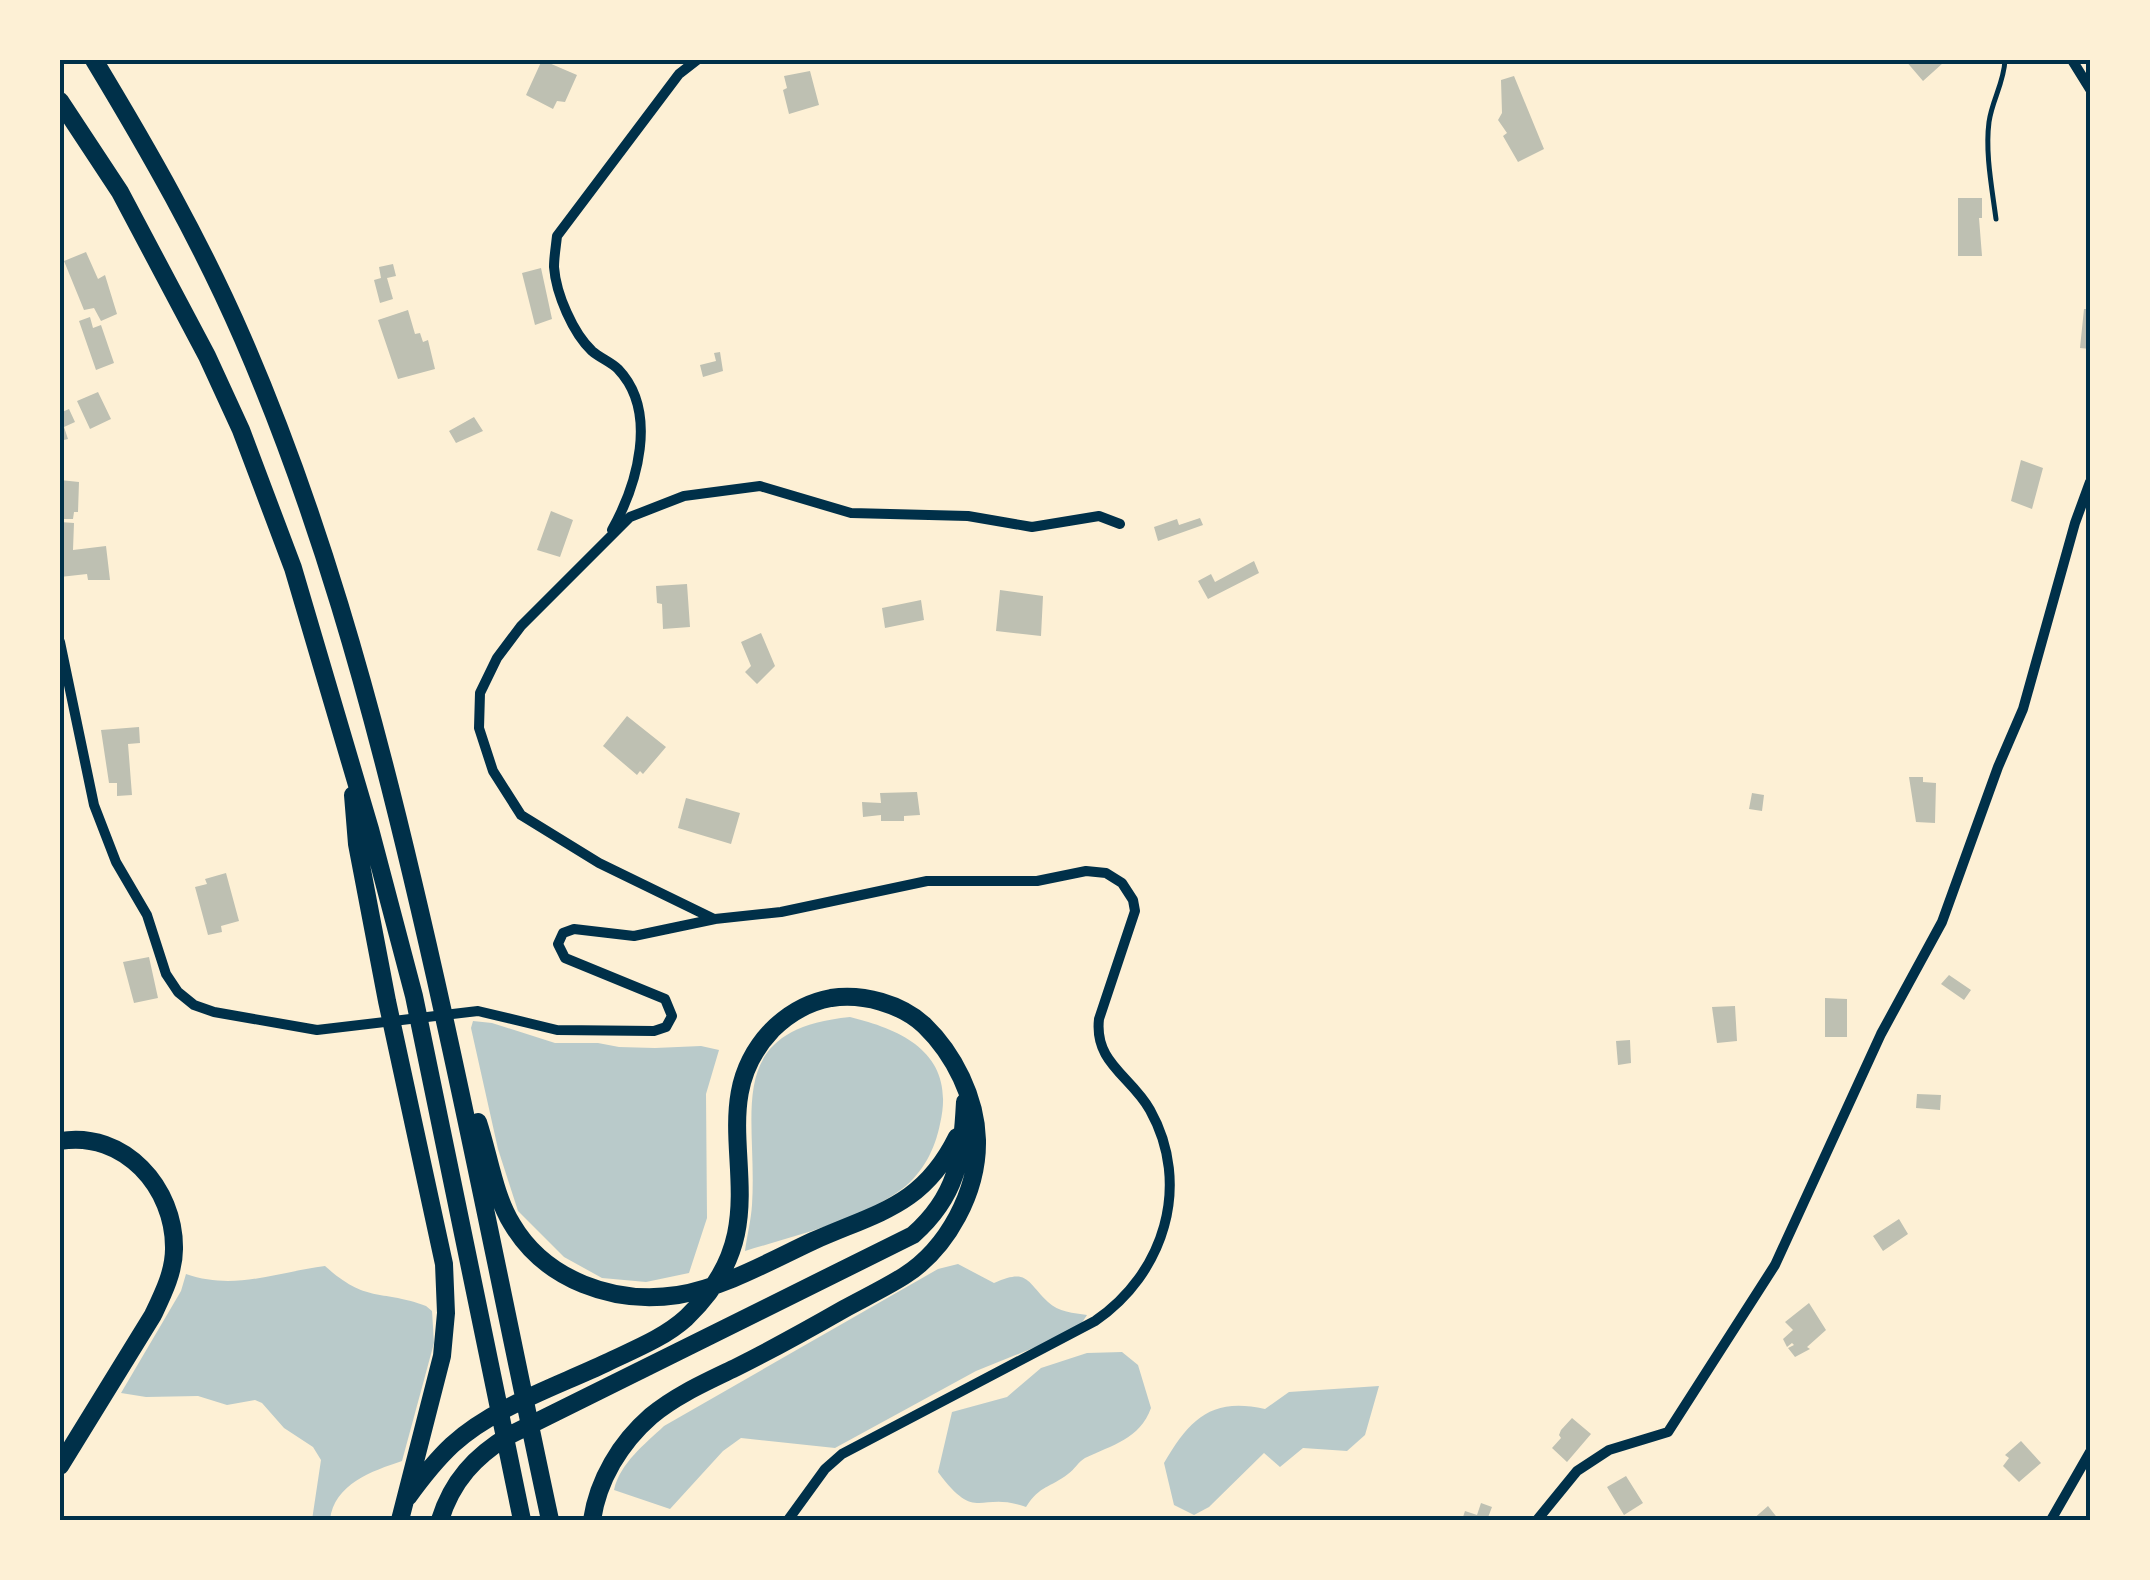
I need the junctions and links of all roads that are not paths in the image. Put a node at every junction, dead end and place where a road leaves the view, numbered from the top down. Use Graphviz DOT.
graph roads {
  1 [pos="94,60"];
  2 [pos="696,60"];
  3 [pos="2005,60"];
  4 [pos="2072,60"];
  5 [pos="2090,90"];
  6 [pos="60,101"];
  7 [pos="1996,219"];
  8 [pos="2090,482"];
  9 [pos="1120,524"];
  10 [pos="604,544"];
  11 [pos="60,642"];
  12 [pos="350,759"];
  13 [pos="715,919"];
  14 [pos="458,1071"];
  15 [pos="966,1087"];
  16 [pos="964,1123"];
  17 [pos="60,1141"];
  18 [pos="2090,1452"];
  19 [pos="60,1466"];
  20 [pos="408,1498"];
  21 [pos="400,1520"];
  22 [pos="440,1520"];
  23 [pos="522,1520"];
  24 [pos="550,1520"];
  25 [pos="592,1520"];
  26 [pos="788,1520"];
  27 [pos="1536,1520"];
  28 [pos="2051,1520"];
  1 -- 14 [label="highway"];
  2 -- 10 [label="street"];
  3 -- 7 [label="lane"];
  4 -- 5 [label="street"];
  6 -- 12 [label="highway"];
  8 -- 27 [label="street"];
  9 -- 10 [label="street"];
  10 -- 13 [label="street"];
  11 -- 13 [label="street"];
  12 -- 20 [label="highway"];
  12 -- 23 [label="highway"];
  13 -- 26 [label="street"];
  14 -- 16 [label="highway"];
  14 -- 24 [label="highway"];
  15 -- 16 [label="highway"];
  15 -- 20 [label="highway"];
  15 -- 25 [label="highway"];
  16 -- 22 [label="highway"];
  17 -- 19 [label="highway"];
  18 -- 28 [label="street"];
  20 -- 21 [label="highway"];
}
